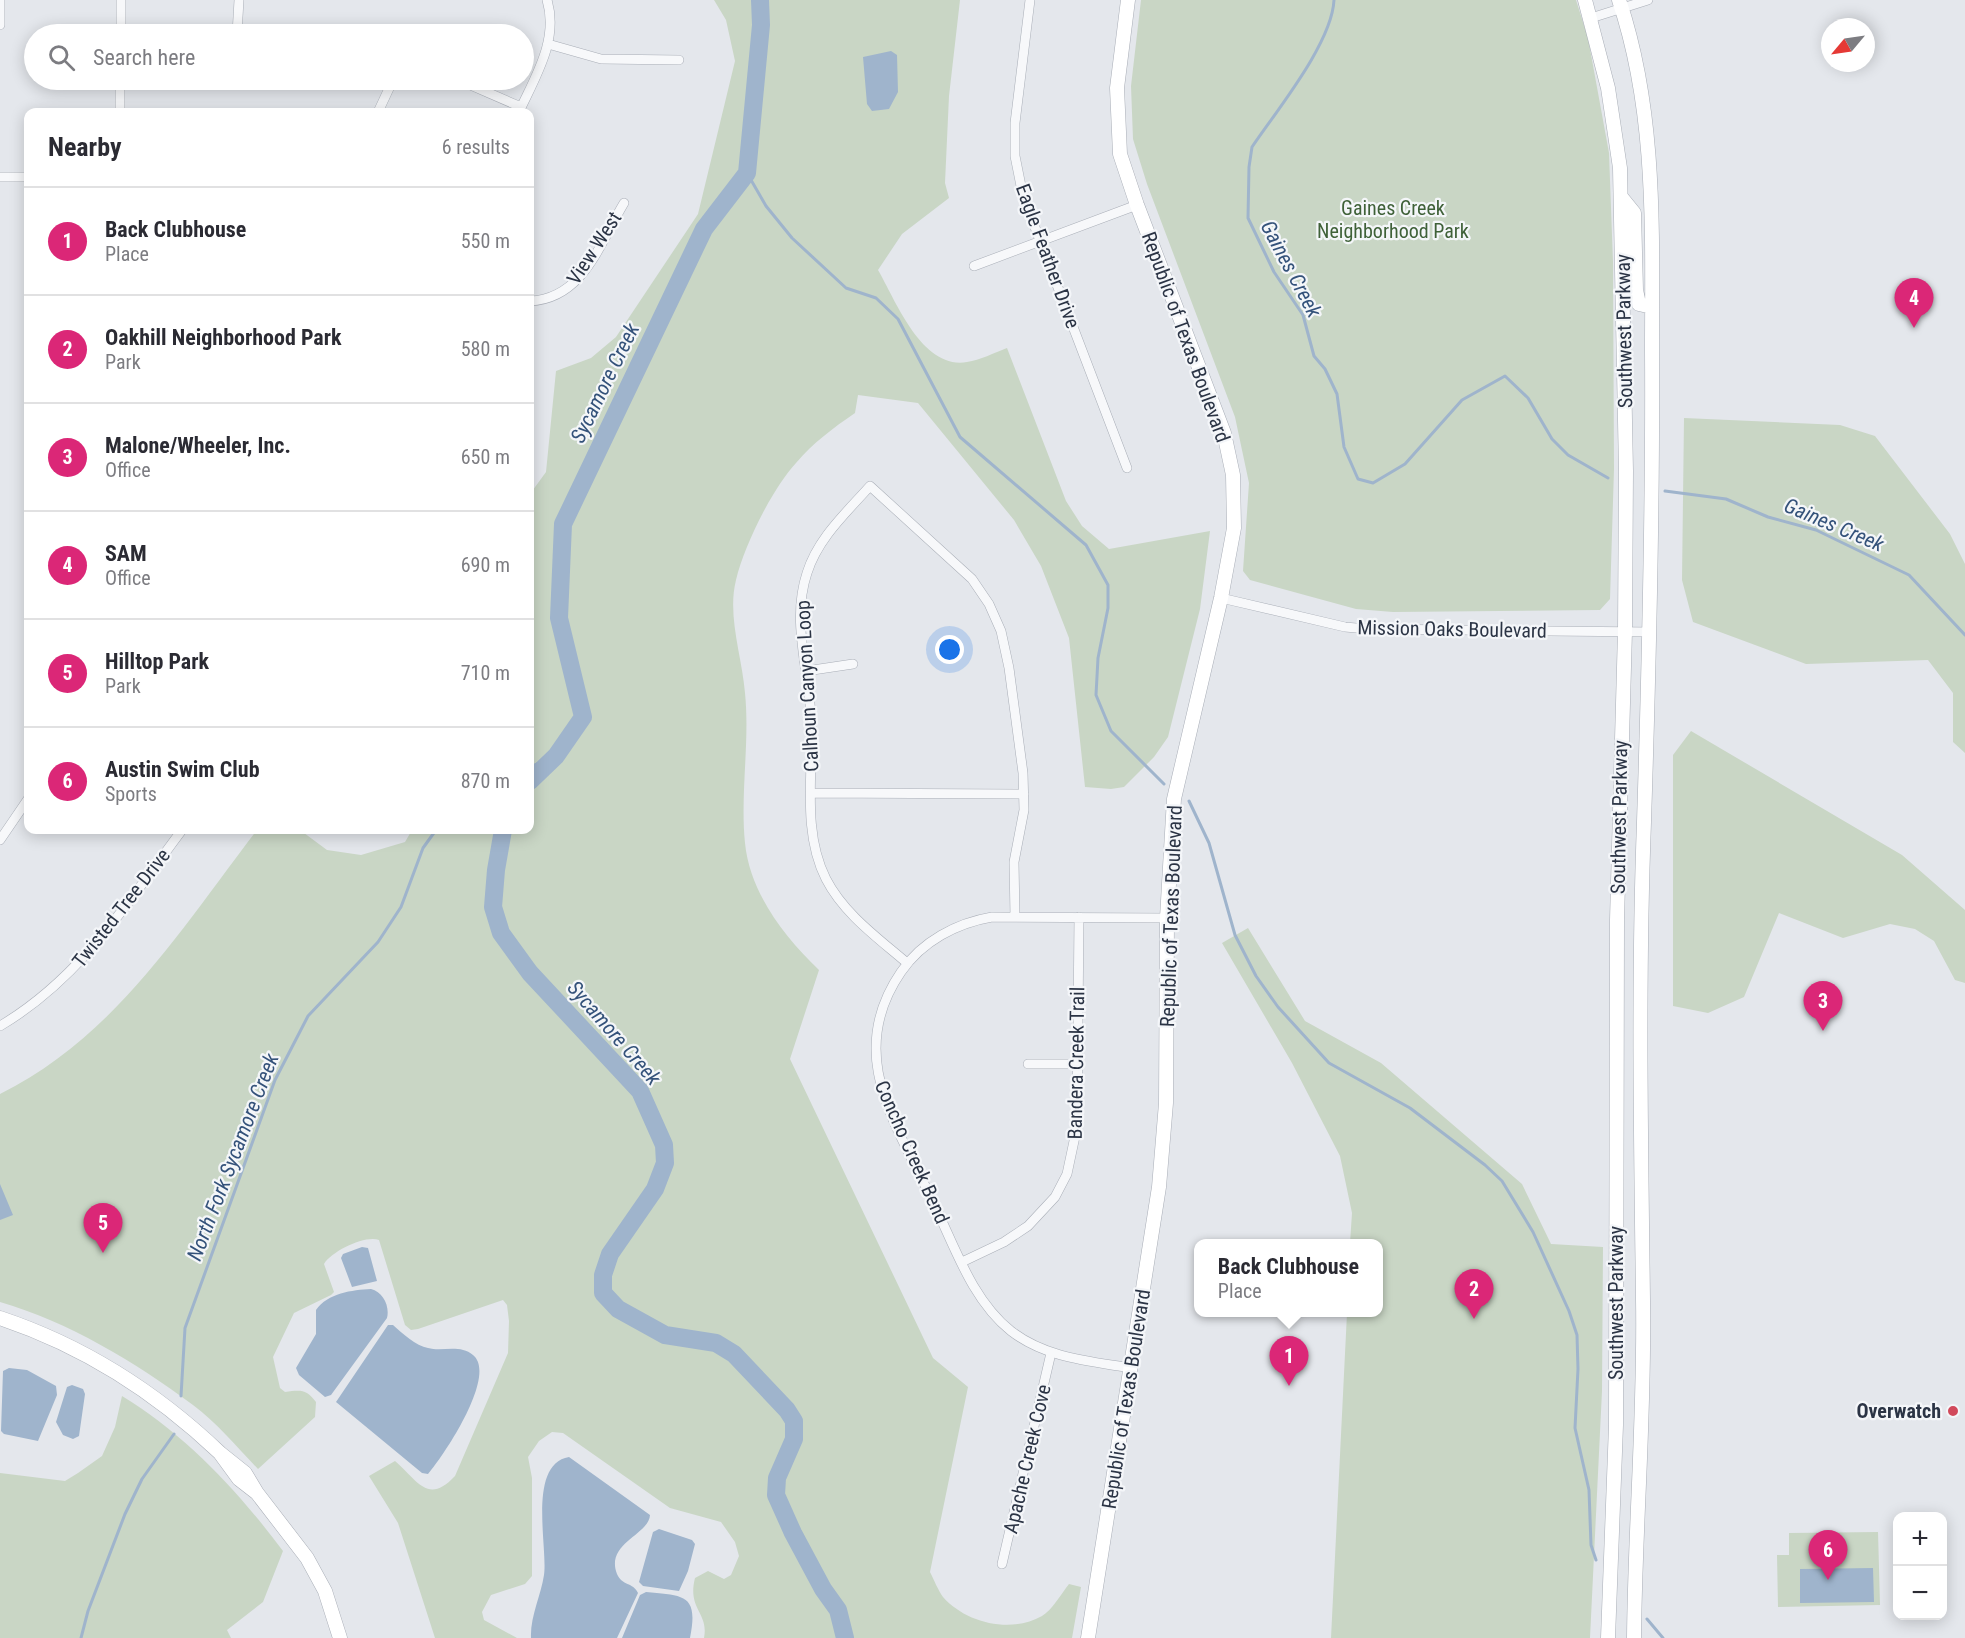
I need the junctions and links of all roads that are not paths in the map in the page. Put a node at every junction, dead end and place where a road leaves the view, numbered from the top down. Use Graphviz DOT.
graph roads {
  1 [pos="0,0"];
  2 [pos="121,0"];
  3 [pos="239,0"];
  4 [pos="547,0"];
  5 [pos="1030,0"];
  6 [pos="1128,0"];
  7 [pos="1585,0"];
  8 [pos="1648,0"];
  9 [pos="1620,4"];
  10 [pos="1591,18"];
  11 [pos="121,24"];
  12 [pos="238,24"];
  13 [pos="0,25"];
  14 [pos="548,44"];
  15 [pos="679,60"];
  16 [pos="534,77"];
  17 [pos="120,90"];
  18 [pos="388,90"];
  19 [pos="479,90"];
  20 [pos="528,90"];
  21 [pos="120,108"];
  22 [pos="380,108"];
  23 [pos="516,108"];
  24 [pos="521,108"];
  25 [pos="0,177"];
  26 [pos="24,177"];
  27 [pos="1621,197"];
  28 [pos="624,203"];
  29 [pos="1137,205"];
  30 [pos="1041,240"];
  31 [pos="974,266"];
  32 [pos="534,300"];
  33 [pos="1652,306"];
  34 [pos="1127,468"];
  35 [pos="1221,598"];
  36 [pos="1625,631"];
  37 [pos="1651,632"];
  38 [pos="853,664"];
  39 [pos="806,671"];
  40 [pos="812,793"];
  41 [pos="1024,794"];
  42 [pos="24,805"];
  43 [pos="179,834"];
  44 [pos="0,840"];
  45 [pos="1015,917"];
  46 [pos="1079,917"];
  47 [pos="1167,918"];
  48 [pos="907,963"];
  49 [pos="0,1026"];
  50 [pos="1028,1064"];
  51 [pos="1077,1064"];
  52 [pos="962,1262"];
  53 [pos="0,1318"];
  54 [pos="1051,1353"];
  55 [pos="1131,1368"];
  56 [pos="1002,1564"];
  57 [pos="340,1638"];
  58 [pos="1088,1638"];
  59 [pos="1608,1638"];
  60 [pos="1634,1638"];
  1 -- 13 [label="street"];
  2 -- 11 [label="street"];
  3 -- 12 [label="street"];
  4 -- 14 [label="street"];
  5 -- 30 [label="street, Eagle Feather Drive"];
  6 -- 29 [label="main road, Republic of Texas Boulevard"];
  7 -- 10 [label="main road, Southwest Parkway"];
  8 -- 9 [label="street"];
  9 -- 10 [label="street"];
  9 -- 33 [label="main road, Southwest Parkway"];
  10 -- 27 [label="main road, Southwest Parkway"];
  14 -- 15 [label="street"];
  14 -- 16 [label="street"];
  17 -- 21 [label="street"];
  18 -- 22 [label="street"];
  19 -- 23 [label="street"];
  20 -- 24 [label="street"];
  25 -- 26 [label="street"];
  27 -- 33 [label="main road"];
  27 -- 36 [label="main road, Southwest Parkway"];
  28 -- 32 [label="street, View West"];
  29 -- 30 [label="street"];
  29 -- 35 [label="main road, Republic of Texas Boulevard"];
  30 -- 31 [label="street"];
  30 -- 34 [label="street, Eagle Feather Drive"];
  33 -- 37 [label="main road, Southwest Parkway"];
  35 -- 36 [label="street, Mission Oaks Boulevard"];
  35 -- 47 [label="main road, Republic of Texas Boulevard"];
  36 -- 37 [label="street, Mission Oaks Boulevard"];
  36 -- 59 [label="main road, Southwest Parkway"];
  37 -- 60 [label="main road, Southwest Parkway"];
  38 -- 39 [label="street"];
  39 -- 40 [label="street, Calhoun Canyon Loop"];
  39 -- 41 [label="street, Calhoun Canyon Loop"];
  40 -- 41 [label="street"];
  40 -- 48 [label="street, Calhoun Canyon Loop"];
  41 -- 45 [label="street, Calhoun Canyon Loop"];
  42 -- 44 [label="street"];
  43 -- 49 [label="street, Twisted Tree Drive"];
  45 -- 46 [label="street, Concho Creek Bend"];
  45 -- 48 [label="street, Concho Creek Bend"];
  46 -- 47 [label="street, Concho Creek Bend"];
  46 -- 51 [label="street, Bandera Creek Trail"];
  47 -- 55 [label="main road, Republic of Texas Boulevard"];
  48 -- 52 [label="street, Concho Creek Bend"];
  50 -- 51 [label="street"];
  51 -- 52 [label="street, Bandera Creek Trail"];
  52 -- 54 [label="street, Concho Creek Bend"];
  53 -- 57 [label="main road"];
  54 -- 55 [label="street, Concho Creek Bend"];
  54 -- 56 [label="street, Apache Creek Cove"];
  55 -- 58 [label="main road, Republic of Texas Boulevard"];
}
